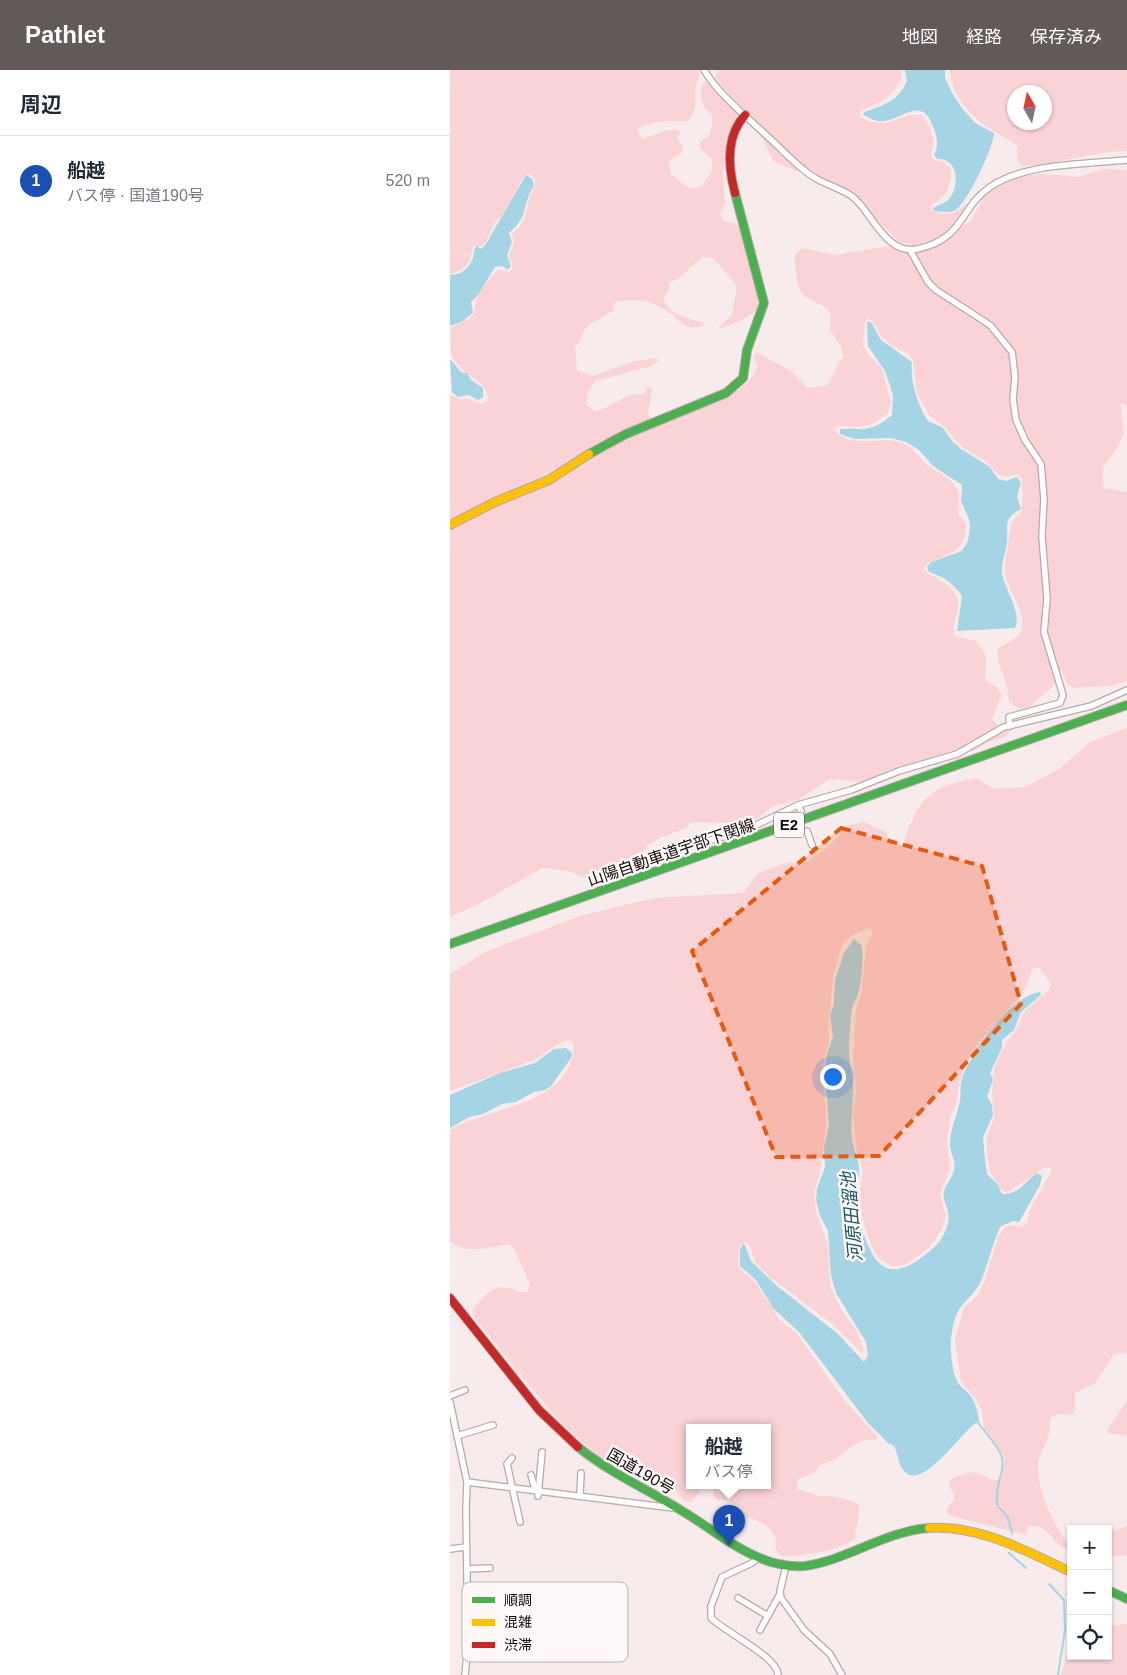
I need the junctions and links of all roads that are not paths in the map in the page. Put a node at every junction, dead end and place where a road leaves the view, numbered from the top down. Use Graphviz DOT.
graph roads {
  1 [pos="704,70"];
  2 [pos="745,115"];
  3 [pos="1127,160"];
  4 [pos="910,250"];
  5 [pos="450,525"];
  6 [pos="1127,690"];
  7 [pos="1127,705"];
  8 [pos="1010,726"];
  9 [pos="808,831"];
  10 [pos="812,845"];
  11 [pos="609,876"];
  12 [pos="450,944"];
  13 [pos="450,1298"];
  14 [pos="465,1390"];
  15 [pos="450,1396"];
  16 [pos="450,1402"];
  17 [pos="451,1410"];
  18 [pos="493,1425"];
  19 [pos="457,1436"];
  20 [pos="542,1452"];
  21 [pos="512,1458"];
  22 [pos="581,1473"];
  23 [pos="530,1475"];
  24 [pos="467,1482"];
  25 [pos="512,1488"];
  26 [pos="537,1492"];
  27 [pos="580,1495"];
  28 [pos="680,1509"];
  29 [pos="520,1522"];
  30 [pos="466,1547"];
  31 [pos="450,1549"];
  32 [pos="758,1558"];
  33 [pos="786,1566"];
  34 [pos="490,1568"];
  35 [pos="467,1569"];
  36 [pos="1067,1570"];
  37 [pos="467,1582"];
  38 [pos="1112,1592"];
  39 [pos="780,1594"];
  40 [pos="738,1598"];
  41 [pos="1127,1599"];
  42 [pos="768,1616"];
  43 [pos="760,1630"];
  44 [pos="466,1662"];
  45 [pos="465,1675"];
  46 [pos="778,1675"];
  47 [pos="842,1675"];
  1 -- 2 [label="street"];
  2 -- 4 [label="street"];
  2 -- 5 [label="main road"];
  3 -- 4 [label="street"];
  4 -- 8 [label="street"];
  6 -- 8 [label="street"];
  7 -- 12 [label="main road, 山陽自動車道宇部下関線 / E2"];
  8 -- 11 [label="street"];
  9 -- 10 [label="street"];
  13 -- 28 [label="main road, 国道190号"];
  14 -- 15 [label="street"];
  16 -- 17 [label="street"];
  17 -- 19 [label="street"];
  18 -- 19 [label="street"];
  19 -- 24 [label="street"];
  20 -- 26 [label="street"];
  21 -- 25 [label="street"];
  22 -- 27 [label="street"];
  23 -- 26 [label="street"];
  24 -- 25 [label="street"];
  24 -- 30 [label="street"];
  25 -- 26 [label="street"];
  25 -- 29 [label="street"];
  26 -- 27 [label="street"];
  27 -- 28 [label="street"];
  28 -- 32 [label="main road, 国道190号"];
  30 -- 31 [label="street"];
  30 -- 35 [label="street"];
  32 -- 33 [label="main road, 国道190号"];
  32 -- 46 [label="street"];
  33 -- 36 [label="main road, 国道190号"];
  33 -- 39 [label="street"];
  34 -- 35 [label="street"];
  35 -- 37 [label="street"];
  38 -- 41 [label="main road"];
  39 -- 42 [label="street"];
  39 -- 47 [label="street"];
  40 -- 42 [label="street"];
  42 -- 43 [label="street"];
  44 -- 45 [label="street"];
}
